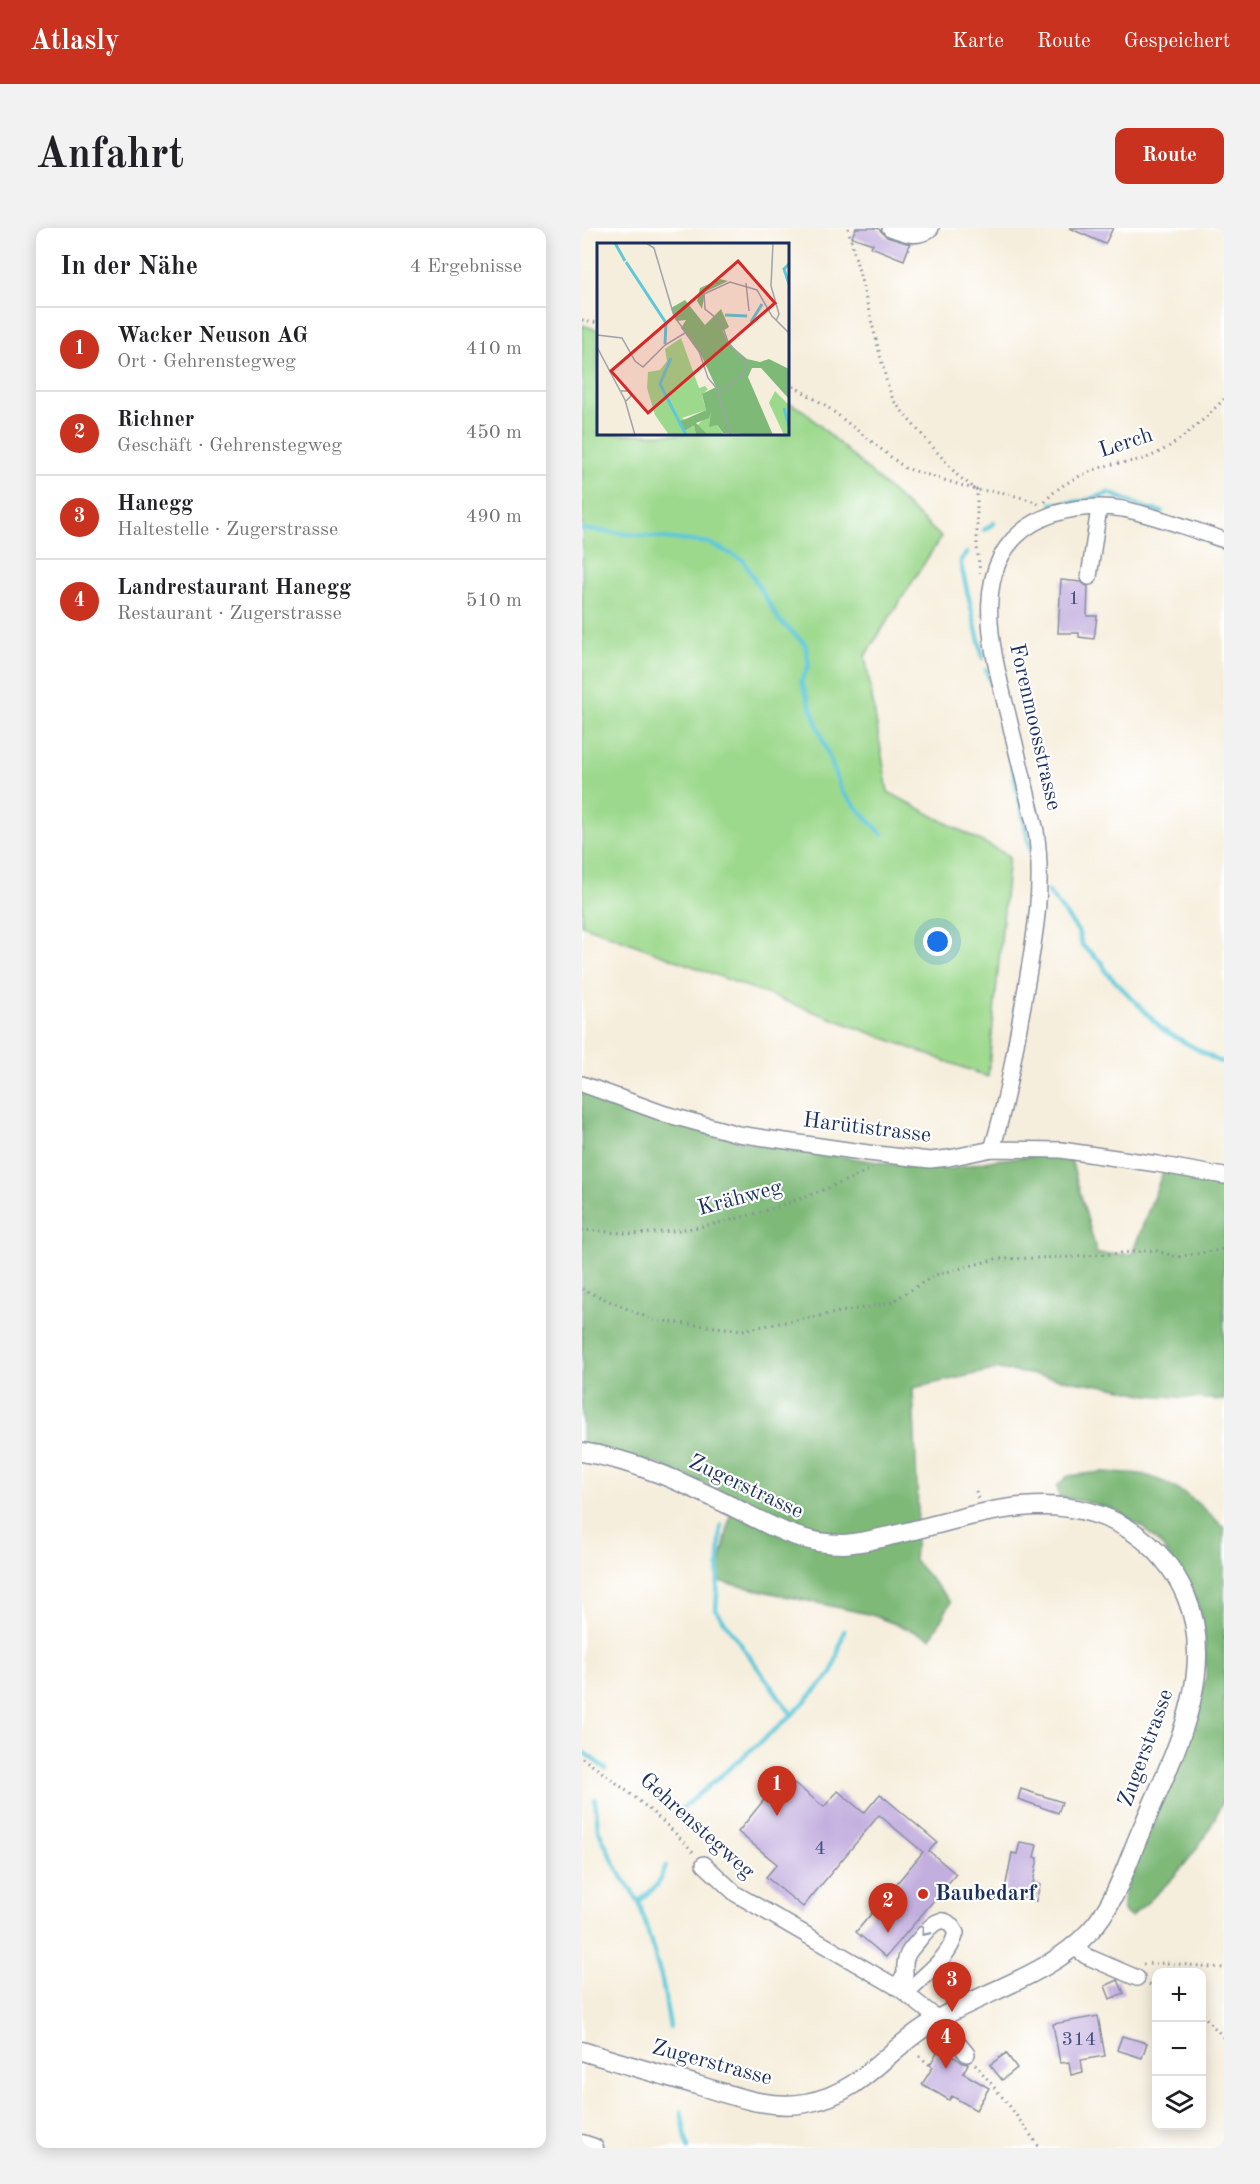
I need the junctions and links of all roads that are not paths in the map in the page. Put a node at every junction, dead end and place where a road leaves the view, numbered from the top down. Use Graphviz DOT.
graph roads {
  1 [pos="890,228"];
  2 [pos="932,228"];
  3 [pos="1099,508"];
  4 [pos="1224,540"];
  5 [pos="1089,577"];
  6 [pos="582,1084"];
  7 [pos="992,1149"];
  8 [pos="1224,1176"];
  9 [pos="582,1452"];
  10 [pos="704,1864"];
  11 [pos="1073,1946"];
  12 [pos="1137,1978"];
  13 [pos="938,2019"];
  14 [pos="582,2051"];
  15 [pos="967,2055"];
  16 [pos="582,2144"];
  17 [pos="594,2148"];
  1 -- 2 [label="street"];
  3 -- 4 [label="street, Forenmoosstrasse"];
  3 -- 5 [label="street"];
  3 -- 7 [label="street, Forenmoosstrasse"];
  6 -- 7 [label="street, Harütistrasse"];
  7 -- 8 [label="street, Harütistrasse"];
  9 -- 11 [label="main road, Zugerstrasse"];
  10 -- 13 [label="street, Gehrenstegweg"];
  11 -- 12 [label="street"];
  11 -- 13 [label="main road, Zugerstrasse"];
  13 -- 14 [label="main road, Zugerstrasse"];
  13 -- 15 [label="street, Gehrenstegweg"];
  16 -- 17 [label="main road"];
}
